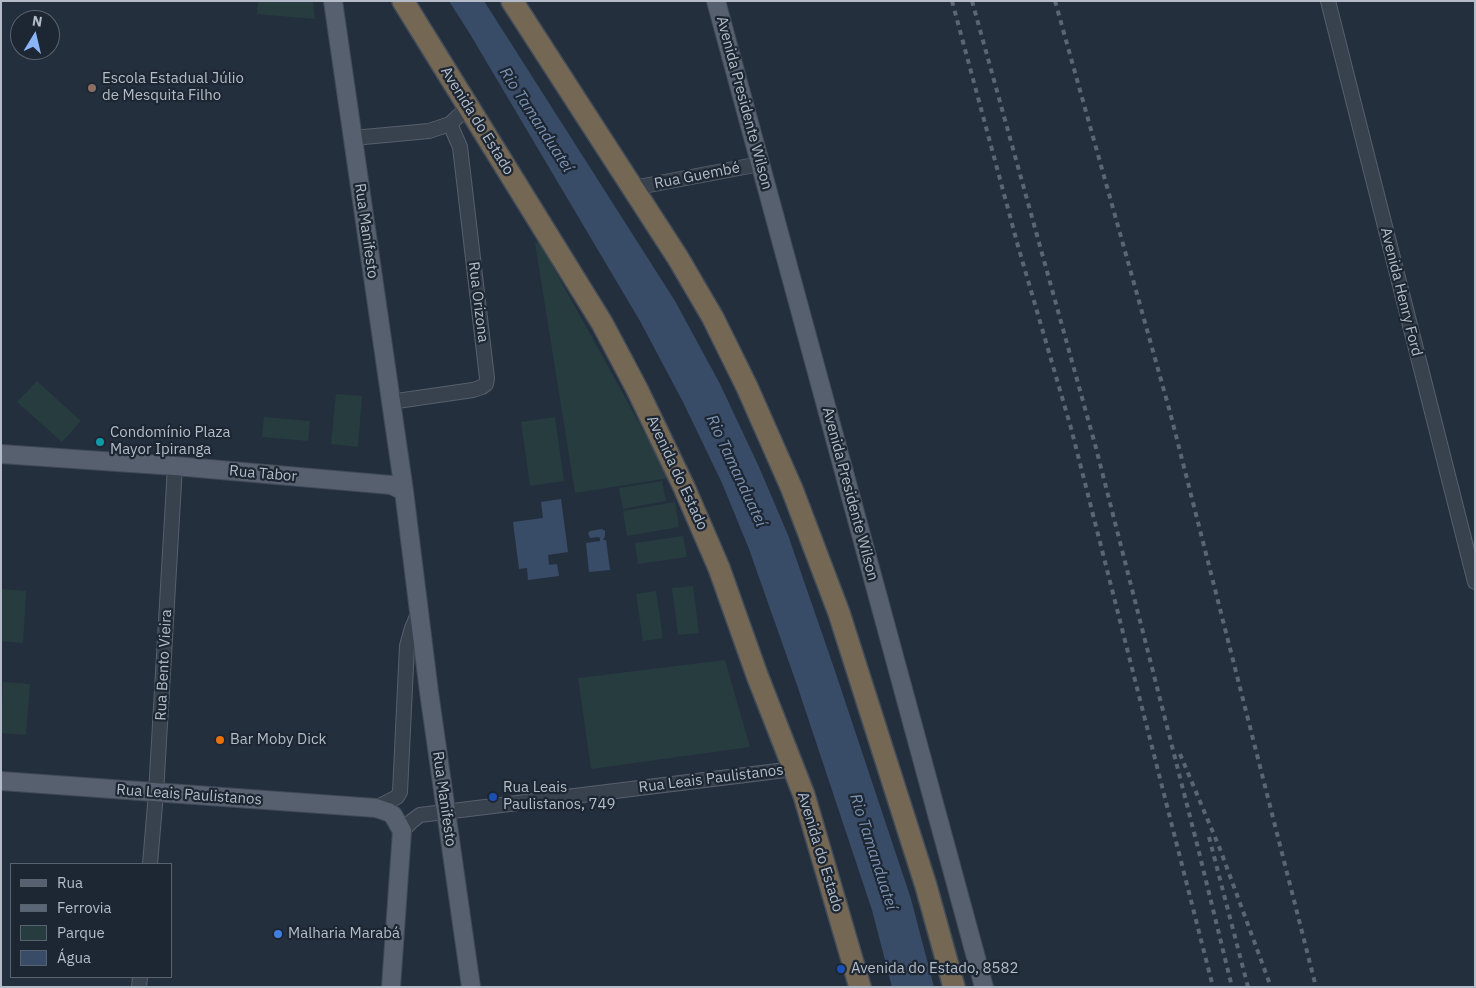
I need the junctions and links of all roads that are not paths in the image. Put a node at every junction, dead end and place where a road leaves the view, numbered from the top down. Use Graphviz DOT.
graph roads {
  1 [pos="333,1"];
  2 [pos="404,1"];
  3 [pos="512,1"];
  4 [pos="716,1"];
  5 [pos="1328,1"];
  6 [pos="469,106"];
  7 [pos="450,124"];
  8 [pos="353,138"];
  9 [pos="760,164"];
  10 [pos="633,188"];
  11 [pos="390,402"];
  12 [pos="1,454"];
  13 [pos="399,460"];
  14 [pos="175,466"];
  15 [pos="386,484"];
  16 [pos="404,491"];
  17 [pos="1475,582"];
  18 [pos="419,612"];
  19 [pos="794,770"];
  20 [pos="1,781"];
  21 [pos="156,793"];
  22 [pos="376,808"];
  23 [pos="446,813"];
  24 [pos="402,831"];
  25 [pos="150,863"];
  26 [pos="391,987"];
  27 [pos="471,987"];
  28 [pos="860,987"];
  29 [pos="954,987"];
  30 [pos="984,987"];
  1 -- 8 [label="main road, Rua Manifesto"];
  2 -- 6 [label="highway, Avenida do Estado"];
  3 -- 10 [label="highway"];
  4 -- 9 [label="main road, Avenida Presidente Wilson"];
  5 -- 17 [label="street, Avenida Henry Ford"];
  6 -- 7 [label="street"];
  6 -- 19 [label="highway, Avenida do Estado"];
  7 -- 8 [label="street"];
  7 -- 11 [label="street, Rua Orizona"];
  8 -- 11 [label="main road, Rua Manifesto"];
  9 -- 10 [label="street, Rua Guembé"];
  9 -- 30 [label="main road, Avenida Presidente Wilson"];
  10 -- 29 [label="highway"];
  11 -- 13 [label="main road, Rua Manifesto"];
  12 -- 14 [label="main road, Rua Tabor"];
  13 -- 15 [label="main road"];
  13 -- 16 [label="main road, Rua Manifesto"];
  14 -- 15 [label="main road, Rua Tabor"];
  14 -- 21 [label="street, Rua Bento Vieira"];
  15 -- 16 [label="main road, Rua Tabor"];
  16 -- 18 [label="main road, Rua Manifesto"];
  18 -- 22 [label="street, Rua Manifesto"];
  18 -- 23 [label="main road, Rua Manifesto"];
  19 -- 23 [label="street, Rua Leais Paulistanos"];
  19 -- 28 [label="highway, Avenida do Estado"];
  20 -- 21 [label="main road, Rua Leais Paulistanos"];
  21 -- 22 [label="main road, Rua Leais Paulistanos"];
  21 -- 25 [label="street, Rua Bento Vieira"];
  22 -- 24 [label="main road, Rua Leais Paulistanos"];
  23 -- 24 [label="street, Rua Leais Paulistanos"];
  23 -- 27 [label="main road, Rua Manifesto"];
  24 -- 26 [label="main road"];
}
